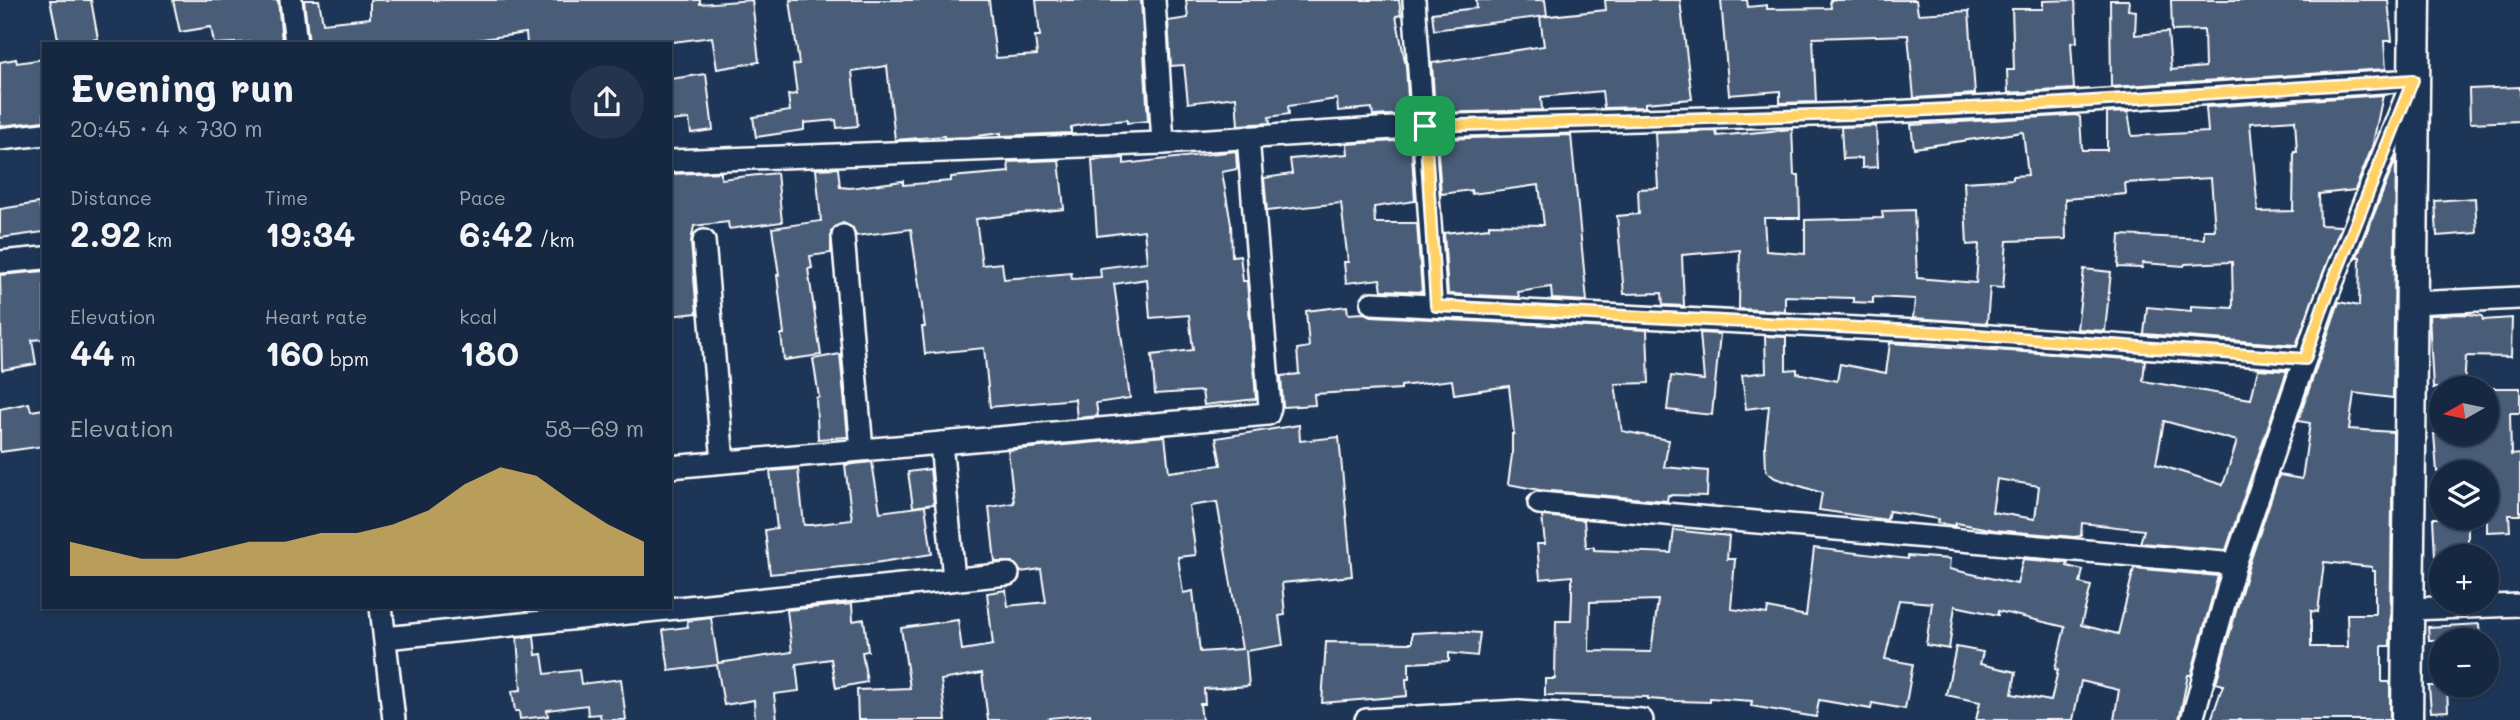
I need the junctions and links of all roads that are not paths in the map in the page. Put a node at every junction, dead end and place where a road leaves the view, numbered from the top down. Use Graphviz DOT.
graph roads {
  1 [pos="291,0"];
  2 [pos="1154,0"];
  3 [pos="1414,0"];
  4 [pos="2415,0"];
  5 [pos="296,42"];
  6 [pos="2413,80"];
  7 [pos="1425,126"];
  8 [pos="42,134"];
  9 [pos="1248,137"];
  10 [pos="0,139"];
  11 [pos="1163,143"];
  12 [pos="672,160"];
  13 [pos="843,236"];
  14 [pos="704,242"];
  15 [pos="42,258"];
  16 [pos="0,262"];
  17 [pos="2520,298"];
  18 [pos="1372,303"];
  19 [pos="2413,303"];
  20 [pos="1436,306"];
  21 [pos="2305,359"];
  22 [pos="941,443"];
  23 [pos="862,449"];
  24 [pos="723,462"];
  25 [pos="672,467"];
  26 [pos="1539,503"];
  27 [pos="2235,564"];
  28 [pos="1009,574"];
  29 [pos="954,579"];
  30 [pos="2520,605"];
  31 [pos="672,608"];
  32 [pos="382,609"];
  33 [pos="665,609"];
  34 [pos="2409,609"];
  35 [pos="385,638"];
  36 [pos="394,720"];
  37 [pos="1366,720"];
  38 [pos="1642,720"];
  39 [pos="2193,720"];
  40 [pos="2407,720"];
  1 -- 5 [label="street"];
  2 -- 11 [label="street"];
  3 -- 7 [label="street"];
  4 -- 6 [label="street"];
  6 -- 7 [label="street"];
  6 -- 19 [label="street"];
  6 -- 21 [label="street"];
  7 -- 9 [label="street"];
  7 -- 20 [label="street"];
  8 -- 10 [label="street"];
  9 -- 11 [label="street"];
  9 -- 22 [label="street"];
  11 -- 12 [label="street"];
  13 -- 23 [label="street"];
  14 -- 24 [label="street"];
  15 -- 16 [label="street"];
  17 -- 19 [label="street"];
  18 -- 20 [label="street"];
  19 -- 34 [label="street"];
  20 -- 21 [label="street"];
  21 -- 27 [label="street"];
  22 -- 23 [label="street"];
  22 -- 29 [label="street"];
  23 -- 24 [label="street"];
  24 -- 25 [label="street"];
  26 -- 27 [label="street"];
  27 -- 39 [label="street"];
  28 -- 29 [label="street"];
  29 -- 31 [label="street"];
  30 -- 34 [label="street"];
  32 -- 35 [label="street"];
  33 -- 35 [label="street"];
  34 -- 40 [label="street"];
  35 -- 36 [label="street"];
  37 -- 38 [label="street"];
}
